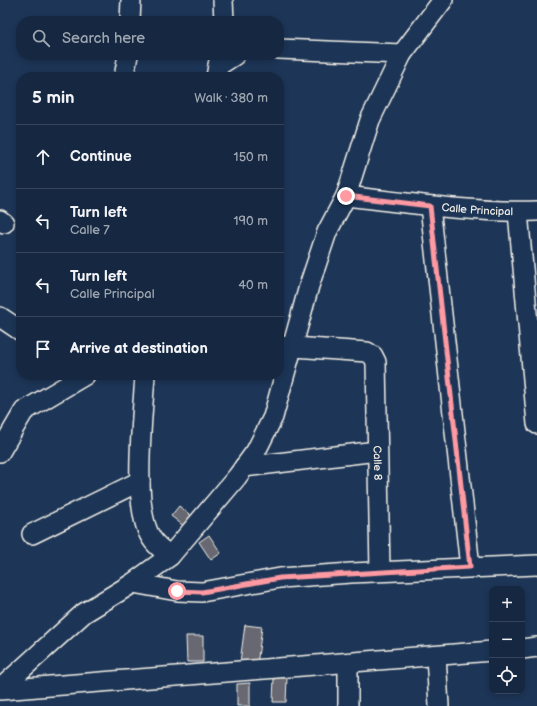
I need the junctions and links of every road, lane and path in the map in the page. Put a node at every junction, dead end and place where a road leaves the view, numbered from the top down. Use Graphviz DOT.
graph roads {
  1 [pos="131,0"];
  2 [pos="223,0"];
  3 [pos="444,0"];
  4 [pos="130,16"];
  5 [pos="224,16"];
  6 [pos="284,48"];
  7 [pos="402,54"];
  8 [pos="127,60"];
  9 [pos="227,60"];
  10 [pos="218,66"];
  11 [pos="125,72"];
  12 [pos="346,196"];
  13 [pos="430,206"];
  14 [pos="537,211"];
  15 [pos="518,212"];
  16 [pos="0,317"];
  17 [pos="16,328"];
  18 [pos="286,346"];
  19 [pos="284,357"];
  20 [pos="77,380"];
  21 [pos="145,380"];
  22 [pos="280,380"];
  23 [pos="537,424"];
  24 [pos="377,451"];
  25 [pos="0,452"];
  26 [pos="244,467"];
  27 [pos="140,481"];
  28 [pos="32,534"];
  29 [pos="170,556"];
  30 [pos="537,565"];
  31 [pos="470,567"];
  32 [pos="380,571"];
  33 [pos="133,583"];
  34 [pos="537,647"];
  35 [pos="525,649"];
  36 [pos="489,651"];
  37 [pos="436,656"];
  38 [pos="348,663"];
  39 [pos="0,689"];
  40 [pos="348,706"];
  41 [pos="439,706"];
  1 -- 4 [label="street"];
  2 -- 5 [label="street"];
  3 -- 7 [label="street"];
  6 -- 7 [label="street"];
  7 -- 12 [label="street"];
  8 -- 11 [label="street"];
  9 -- 10 [label="street"];
  12 -- 13 [label="street, Calle Principal"];
  12 -- 18 [label="street"];
  13 -- 15 [label="street, Calle Principal"];
  13 -- 31 [label="street"];
  14 -- 15 [label="street, Calle Principal"];
  15 -- 23 [label="street"];
  16 -- 17 [label="street"];
  18 -- 19 [label="street"];
  18 -- 24 [label="street, Calle 8"];
  20 -- 25 [label="street"];
  21 -- 27 [label="street"];
  22 -- 26 [label="street"];
  24 -- 26 [label="street"];
  24 -- 32 [label="street, Calle 8"];
  26 -- 29 [label="street"];
  27 -- 28 [label="street"];
  27 -- 29 [label="street"];
  29 -- 33 [label="street"];
  30 -- 31 [label="street"];
  31 -- 32 [label="street"];
  32 -- 33 [label="street"];
  33 -- 39 [label="street"];
  34 -- 35 [label="street"];
  36 -- 37 [label="street"];
  37 -- 38 [label="street"];
  37 -- 41 [label="street"];
  38 -- 39 [label="street"];
  38 -- 40 [label="street"];
}
